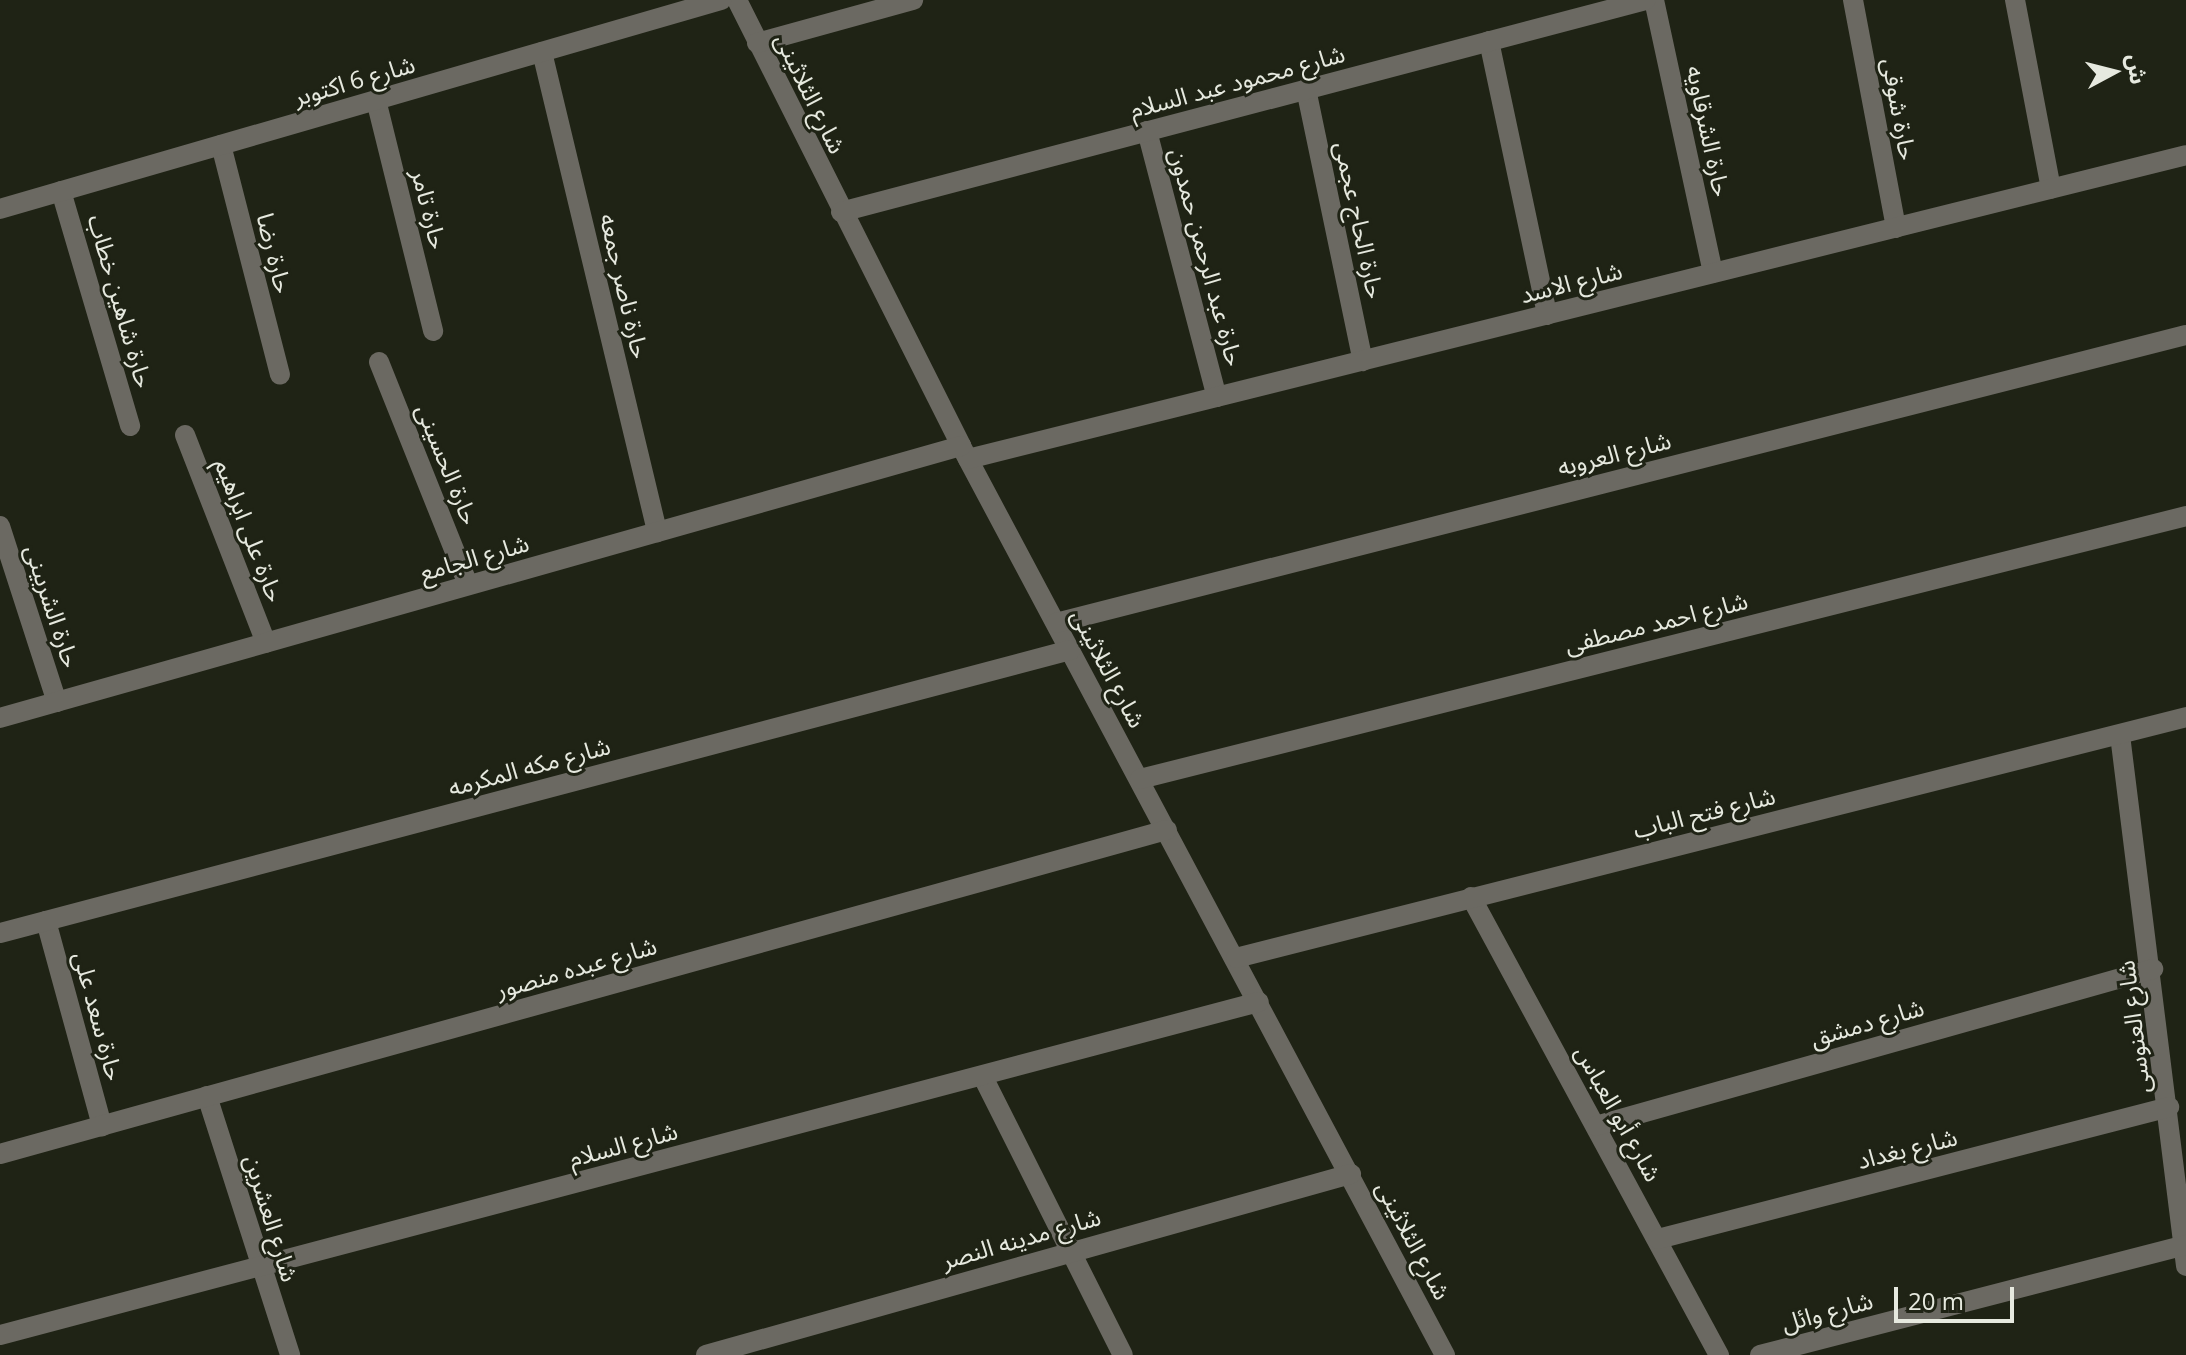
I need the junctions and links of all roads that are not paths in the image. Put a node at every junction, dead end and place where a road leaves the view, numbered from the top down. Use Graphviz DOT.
graph roads {
  1 [pos="721,0"];
  2 [pos="737,0"];
  3 [pos="913,0"];
  4 [pos="1646,0"];
  5 [pos="1654,0"];
  6 [pos="1853,0"];
  7 [pos="2015,0"];
  8 [pos="1489,41"];
  9 [pos="757,43"];
  10 [pos="542,52"];
  11 [pos="1306,89"];
  12 [pos="376,100"];
  13 [pos="1147,131"];
  14 [pos="221,145"];
  15 [pos="2186,155"];
  16 [pos="2051,189"];
  17 [pos="61,191"];
  18 [pos="0,209"];
  19 [pos="841,212"];
  20 [pos="1896,228"];
  21 [pos="1713,273"];
  22 [pos="1547,315"];
  23 [pos="433,331"];
  24 [pos="2186,335"];
  25 [pos="1363,361"];
  26 [pos="379,362"];
  27 [pos="280,375"];
  28 [pos="1217,397"];
  29 [pos="130,426"];
  30 [pos="185,435"];
  31 [pos="965,452"];
  32 [pos="2186,516"];
  33 [pos="0,526"];
  34 [pos="657,532"];
  35 [pos="468,585"];
  36 [pos="1056,623"];
  37 [pos="266,643"];
  38 [pos="1070,650"];
  39 [pos="57,702"];
  40 [pos="2186,717"];
  41 [pos="0,718"];
  42 [pos="2120,735"];
  43 [pos="1140,779"];
  44 [pos="1167,830"];
  45 [pos="1471,897"];
  46 [pos="46,921"];
  47 [pos="0,933"];
  48 [pos="1236,958"];
  49 [pos="2153,969"];
  50 [pos="1259,1002"];
  51 [pos="983,1077"];
  52 [pos="207,1096"];
  53 [pos="2169,1107"];
  54 [pos="102,1126"];
  55 [pos="1596,1126"];
  56 [pos="0,1154"];
  57 [pos="1351,1174"];
  58 [pos="1658,1239"];
  59 [pos="2185,1245"];
  60 [pos="1069,1251"];
  61 [pos="258,1266"];
  62 [pos="2186,1266"];
  63 [pos="0,1335"];
  64 [pos="290,1355"];
  65 [pos="706,1355"];
  66 [pos="1123,1355"];
  67 [pos="1445,1355"];
  68 [pos="1719,1355"];
  69 [pos="1760,1355"];
  1 -- 10 [label="street, شارع 6 اكتوبر"];
  2 -- 9 [label="street, شارع الثلاثينى"];
  3 -- 9 [label="street"];
  4 -- 8 [label="street, شارع محمود عبد السلام"];
  5 -- 21 [label="street, حارة الشرقاويه"];
  6 -- 20 [label="street, حارة شوقى"];
  7 -- 16 [label="street"];
  8 -- 11 [label="street, شارع محمود عبد السلام"];
  8 -- 22 [label="street"];
  9 -- 19 [label="street, شارع الثلاثينى"];
  10 -- 12 [label="street, شارع 6 اكتوبر"];
  10 -- 34 [label="street, حارة ناصر جمعه"];
  11 -- 13 [label="street, شارع محمود عبد السلام"];
  11 -- 25 [label="street, حارة الحاج عجمى"];
  12 -- 14 [label="street, شارع 6 اكتوبر"];
  12 -- 23 [label="street, حارة تامر"];
  13 -- 19 [label="street, شارع محمود عبد السلام"];
  13 -- 28 [label="street, حارة عبد الرحمن حمدون"];
  14 -- 17 [label="street, شارع 6 اكتوبر"];
  14 -- 27 [label="street, حارة رضا"];
  15 -- 16 [label="street, شارع الاسد"];
  16 -- 20 [label="street, شارع الاسد"];
  17 -- 18 [label="street, شارع 6 اكتوبر"];
  17 -- 29 [label="street, حارة شاهين خطاب"];
  19 -- 31 [label="street, شارع الثلاثينى"];
  20 -- 21 [label="street, شارع الاسد"];
  21 -- 22 [label="street, شارع الاسد"];
  22 -- 25 [label="street, شارع الاسد"];
  24 -- 36 [label="street, شارع العروبه"];
  25 -- 28 [label="street, شارع الاسد"];
  26 -- 35 [label="street, حارة الحسينى"];
  28 -- 31 [label="street, شارع الاسد"];
  30 -- 37 [label="street, حارة على ابراهيم"];
  31 -- 34 [label="street, شارع الجامع"];
  31 -- 36 [label="street, شارع الثلاثينى"];
  32 -- 43 [label="street, شارع احمد مصطفى"];
  33 -- 39 [label="street, حارة الشربينى"];
  34 -- 35 [label="street, شارع الجامع"];
  35 -- 37 [label="street, شارع الجامع"];
  36 -- 38 [label="street, شارع الثلاثينى"];
  37 -- 39 [label="street, شارع الجامع"];
  38 -- 43 [label="street, شارع الثلاثينى"];
  38 -- 46 [label="street, شارع مكه المكرمه"];
  39 -- 41 [label="street, شارع الجامع"];
  40 -- 42 [label="street, شارع فتح الباب"];
  42 -- 45 [label="street, شارع فتح الباب"];
  42 -- 49 [label="street, شارع العنوسى"];
  43 -- 44 [label="street, شارع الثلاثينى"];
  44 -- 48 [label="street, شارع الثلاثينى"];
  44 -- 52 [label="street, شارع عبده منصور"];
  45 -- 48 [label="street, شارع فتح الباب"];
  45 -- 55 [label="street, شارع أبو العباس"];
  46 -- 47 [label="street, شارع مكه المكرمه"];
  46 -- 54 [label="street, حارة سعد على"];
  48 -- 50 [label="street, شارع الثلاثينى"];
  49 -- 53 [label="street, شارع العنوسى"];
  49 -- 55 [label="street, شارع دمشق"];
  50 -- 51 [label="street, شارع السلام"];
  50 -- 57 [label="street, شارع الثلاثينى"];
  51 -- 60 [label="street"];
  51 -- 61 [label="street, شارع السلام"];
  52 -- 54 [label="street, شارع عبده منصور"];
  52 -- 61 [label="street, شارع العشرين"];
  53 -- 58 [label="street, شارع بغداد"];
  53 -- 59 [label="street, شارع العنوسى"];
  54 -- 56 [label="street, شارع عبده منصور"];
  55 -- 58 [label="street, شارع أبو العباس"];
  57 -- 60 [label="street, شارع مدينه النصر"];
  57 -- 67 [label="street, شارع الثلاثينى"];
  58 -- 68 [label="street, شارع أبو العباس"];
  59 -- 62 [label="street, شارع العنوسى"];
  59 -- 69 [label="street, شارع وائل"];
  60 -- 65 [label="street, شارع مدينه النصر"];
  60 -- 66 [label="street"];
  61 -- 63 [label="street, شارع السلام"];
  61 -- 64 [label="street, شارع العشرين"];
}
